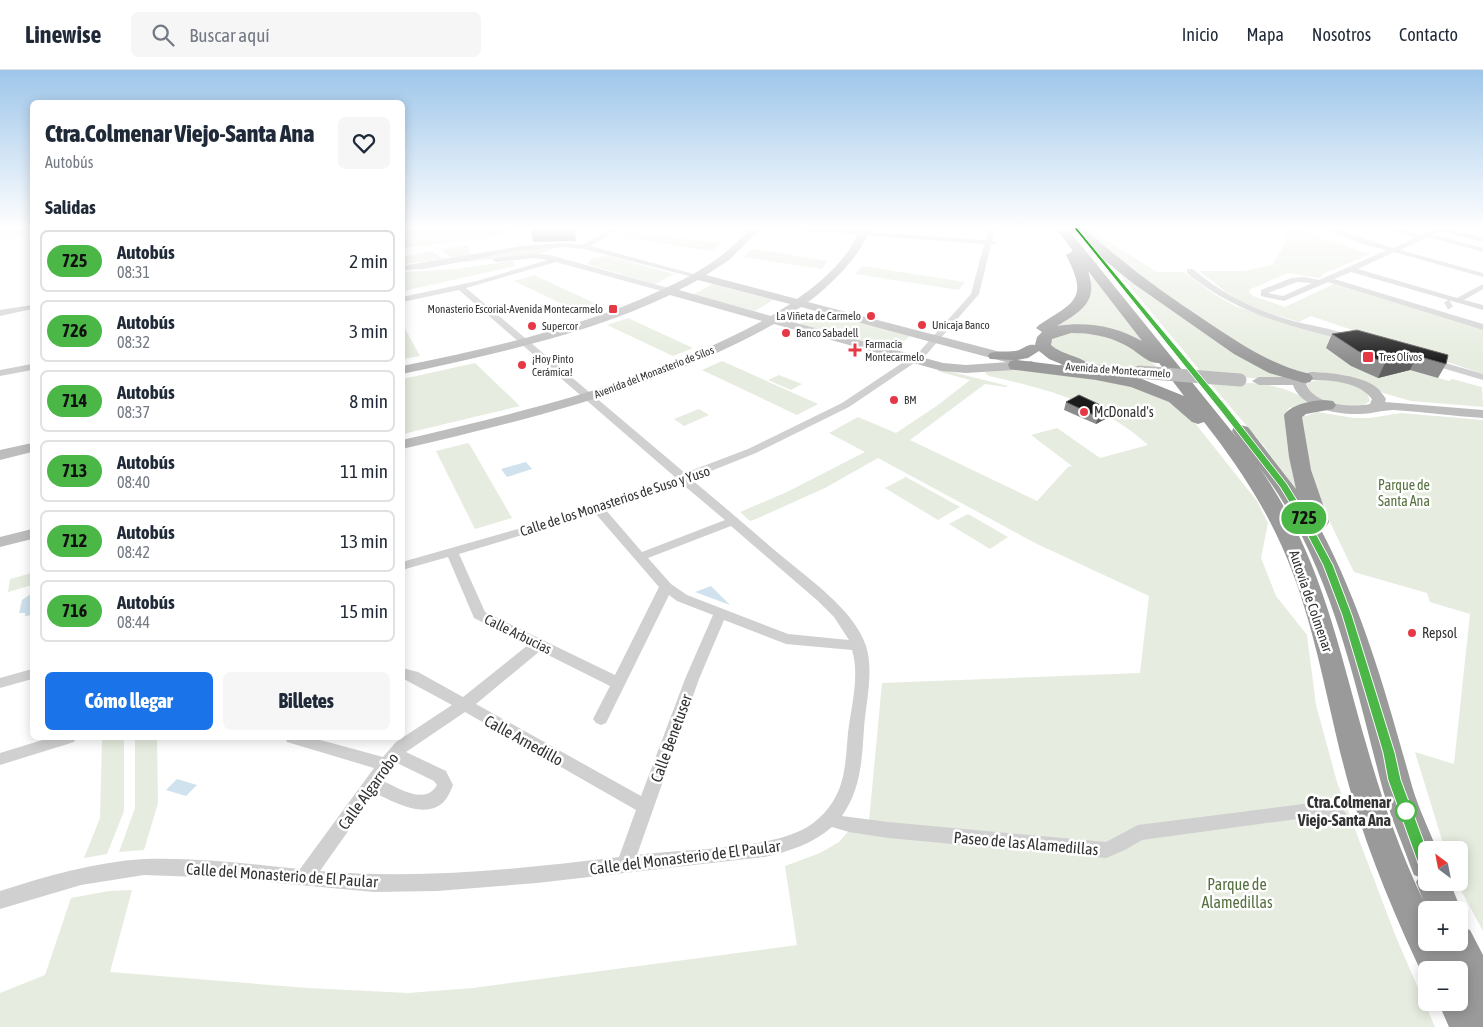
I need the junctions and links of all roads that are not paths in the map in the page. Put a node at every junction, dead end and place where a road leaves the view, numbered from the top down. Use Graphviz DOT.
graph roads {
  1 [pos="514,274"];
  2 [pos="622,274"];
  3 [pos="688,274"];
  4 [pos="700,274"];
  5 [pos="834,274"];
  6 [pos="986,274"];
  7 [pos="1083,274"];
  8 [pos="1097,274"];
  9 [pos="1113,274"];
  10 [pos="1128,274"];
  11 [pos="1192,274"];
  12 [pos="1341,274"];
  13 [pos="1367,274"];
  14 [pos="697,276"];
  15 [pos="1324,281"];
  16 [pos="1483,286"];
  17 [pos="461,288"];
  18 [pos="669,291"];
  19 [pos="405,299"];
  20 [pos="799,302"];
  21 [pos="30,307"];
  22 [pos="1483,308"];
  23 [pos="1,312"];
  24 [pos="1435,312"];
  25 [pos="773,319"];
  26 [pos="0,322"];
  27 [pos="1483,327"];
  28 [pos="937,340"];
  29 [pos="1353,340"];
  30 [pos="524,343"];
  31 [pos="1032,349"];
  32 [pos="996,356"];
  33 [pos="1416,358"];
  34 [pos="916,359"];
  35 [pos="1050,365"];
  36 [pos="1016,366"];
  37 [pos="30,367"];
  38 [pos="405,369"];
  39 [pos="1103,369"];
  40 [pos="0,373"];
  41 [pos="1483,377"];
  42 [pos="1309,392"];
  43 [pos="588,397"];
  44 [pos="1376,400"];
  45 [pos="1199,403"];
  46 [pos="1404,408"];
  47 [pos="1483,410"];
  48 [pos="1483,414"];
  49 [pos="405,444"];
  50 [pos="30,448"];
  51 [pos="0,455"];
  52 [pos="686,480"];
  53 [pos="1264,488"];
  54 [pos="598,509"];
  55 [pos="733,520"];
  56 [pos="30,534"];
  57 [pos="0,542"];
  58 [pos="452,552"];
  59 [pos="640,557"];
  60 [pos="405,565"];
  61 [pos="1328,565"];
  62 [pos="666,587"];
  63 [pos="720,614"];
  64 [pos="539,644"];
  65 [pos="859,646"];
  66 [pos="405,674"];
  67 [pos="30,675"];
  68 [pos="618,682"];
  69 [pos="0,683"];
  70 [pos="463,706"];
  71 [pos="601,719"];
  72 [pos="62,740"];
  73 [pos="301,740"];
  74 [pos="0,759"];
  75 [pos="390,759"];
  76 [pos="373,784"];
  77 [pos="645,808"];
  78 [pos="1337,814"];
  79 [pos="829,819"];
  80 [pos="1418,844"];
  81 [pos="625,864"];
  82 [pos="305,877"];
  83 [pos="0,900"];
  84 [pos="1459,951"];
  85 [pos="1464,951"];
  86 [pos="1435,961"];
  87 [pos="1483,978"];
  88 [pos="1467,1012"];
  1 -- 17 [label="street"];
  2 -- 18 [label="street, Avenida de Montecarmelo"];
  3 -- 14 [label="street, Avenida de Montecarmelo"];
  4 -- 14 [label="street"];
  5 -- 20 [label="street, Avenida del Monasterio de Silos"];
  6 -- 28 [label="street, Calle de los Monasterios de Suso y Yuso"];
  7 -- 31 [label="highway"];
  8 -- 45 [label="highway, Autovía de Colmenar"];
  9 -- 61 [label="highway, Autovía de Colmenar"];
  10 -- 42 [label="highway"];
  11 -- 29 [label="street"];
  12 -- 15 [label="street"];
  13 -- 22 [label="street"];
  14 -- 18 [label="street"];
  14 -- 20 [label="street, Avenida de Montecarmelo"];
  15 -- 15 [label="street"];
  15 -- 24 [label="street"];
  16 -- 24 [label="street"];
  17 -- 19 [label="street"];
  17 -- 30 [label="street, Calle del Monasterio de El Paular"];
  18 -- 25 [label="street, Avenida de Montecarmelo"];
  18 -- 30 [label="street"];
  20 -- 25 [label="street, Avenida del Monasterio de Silos"];
  20 -- 28 [label="street, Avenida de Montecarmelo"];
  21 -- 23 [label="street"];
  23 -- 26 [label="street"];
  24 -- 27 [label="street"];
  25 -- 34 [label="street, Avenida de Montecarmelo"];
  25 -- 43 [label="street, Avenida del Monasterio de Silos"];
  28 -- 32 [label="street, Avenida de Montecarmelo"];
  28 -- 34 [label="street, Calle de los Monasterios de Suso y Yuso"];
  30 -- 38 [label="street"];
  30 -- 43 [label="street, Calle del Monasterio de El Paular"];
  31 -- 32 [label="highway"];
  31 -- 35 [label="highway"];
  32 -- 35 [label="street, Avenida de Montecarmelo"];
  33 -- 41 [label="street"];
  34 -- 36 [label="street, Avenida de Montecarmelo"];
  34 -- 52 [label="street, Calle de los Monasterios de Suso y Yuso"];
  35 -- 36 [label="street, Avenida de Montecarmelo"];
  35 -- 39 [label="street, Avenida de Montecarmelo"];
  36 -- 53 [label="highway"];
  37 -- 40 [label="street"];
  39 -- 42 [label="street, Avenida de Montecarmelo, bridge"];
  39 -- 45 [label="highway"];
  42 -- 44 [label="street"];
  42 -- 44 [label="street"];
  42 -- 46 [label="street"];
  42 -- 61 [label="highway"];
  43 -- 49 [label="street, Avenida del Monasterio de Silos"];
  43 -- 52 [label="street, Calle del Monasterio de El Paular"];
  44 -- 46 [label="street"];
  44 -- 47 [label="street"];
  45 -- 53 [label="highway, Autovía de Colmenar"];
  46 -- 48 [label="street"];
  50 -- 51 [label="street"];
  52 -- 54 [label="street, Calle de los Monasterios de Suso y Yuso"];
  52 -- 55 [label="street, Calle del Monasterio de El Paular"];
  53 -- 86 [label="highway, Autovía de Colmenar"];
  54 -- 58 [label="street, Calle de los Monasterios de Suso y Yuso"];
  54 -- 59 [label="street"];
  55 -- 59 [label="street"];
  55 -- 65 [label="street, Calle del Monasterio de El Paular"];
  56 -- 57 [label="street"];
  58 -- 60 [label="street, Calle de los Monasterios de Suso y Yuso"];
  58 -- 64 [label="street, Calle Arbucias"];
  59 -- 62 [label="street"];
  61 -- 80 [label="highway, Autovía de Colmenar"];
  62 -- 63 [label="street"];
  62 -- 68 [label="street"];
  63 -- 65 [label="street"];
  63 -- 77 [label="street, Calle Benetuser"];
  64 -- 68 [label="street, Calle Arbucias"];
  64 -- 70 [label="street, Calle Algarrobo"];
  65 -- 79 [label="street, Calle del Monasterio de El Paular"];
  66 -- 70 [label="street, Calle Arnedillo"];
  67 -- 69 [label="street"];
  68 -- 71 [label="street"];
  70 -- 75 [label="street, Calle Algarrobo"];
  70 -- 77 [label="street, Calle Arnedillo"];
  72 -- 74 [label="street"];
  73 -- 75 [label="street"];
  75 -- 76 [label="street, Calle Algarrobo"];
  75 -- 76 [label="street"];
  76 -- 82 [label="street, Calle Algarrobo"];
  77 -- 81 [label="street, Calle Benetuser"];
  78 -- 79 [label="street, Paseo de las Alamedillas"];
  79 -- 81 [label="street, Calle del Monasterio de El Paular"];
  81 -- 82 [label="street, Calle del Monasterio de El Paular"];
  82 -- 83 [label="street, Calle del Monasterio de El Paular"];
  84 -- 88 [label="highway"];
  85 -- 87 [label="highway"];
}
